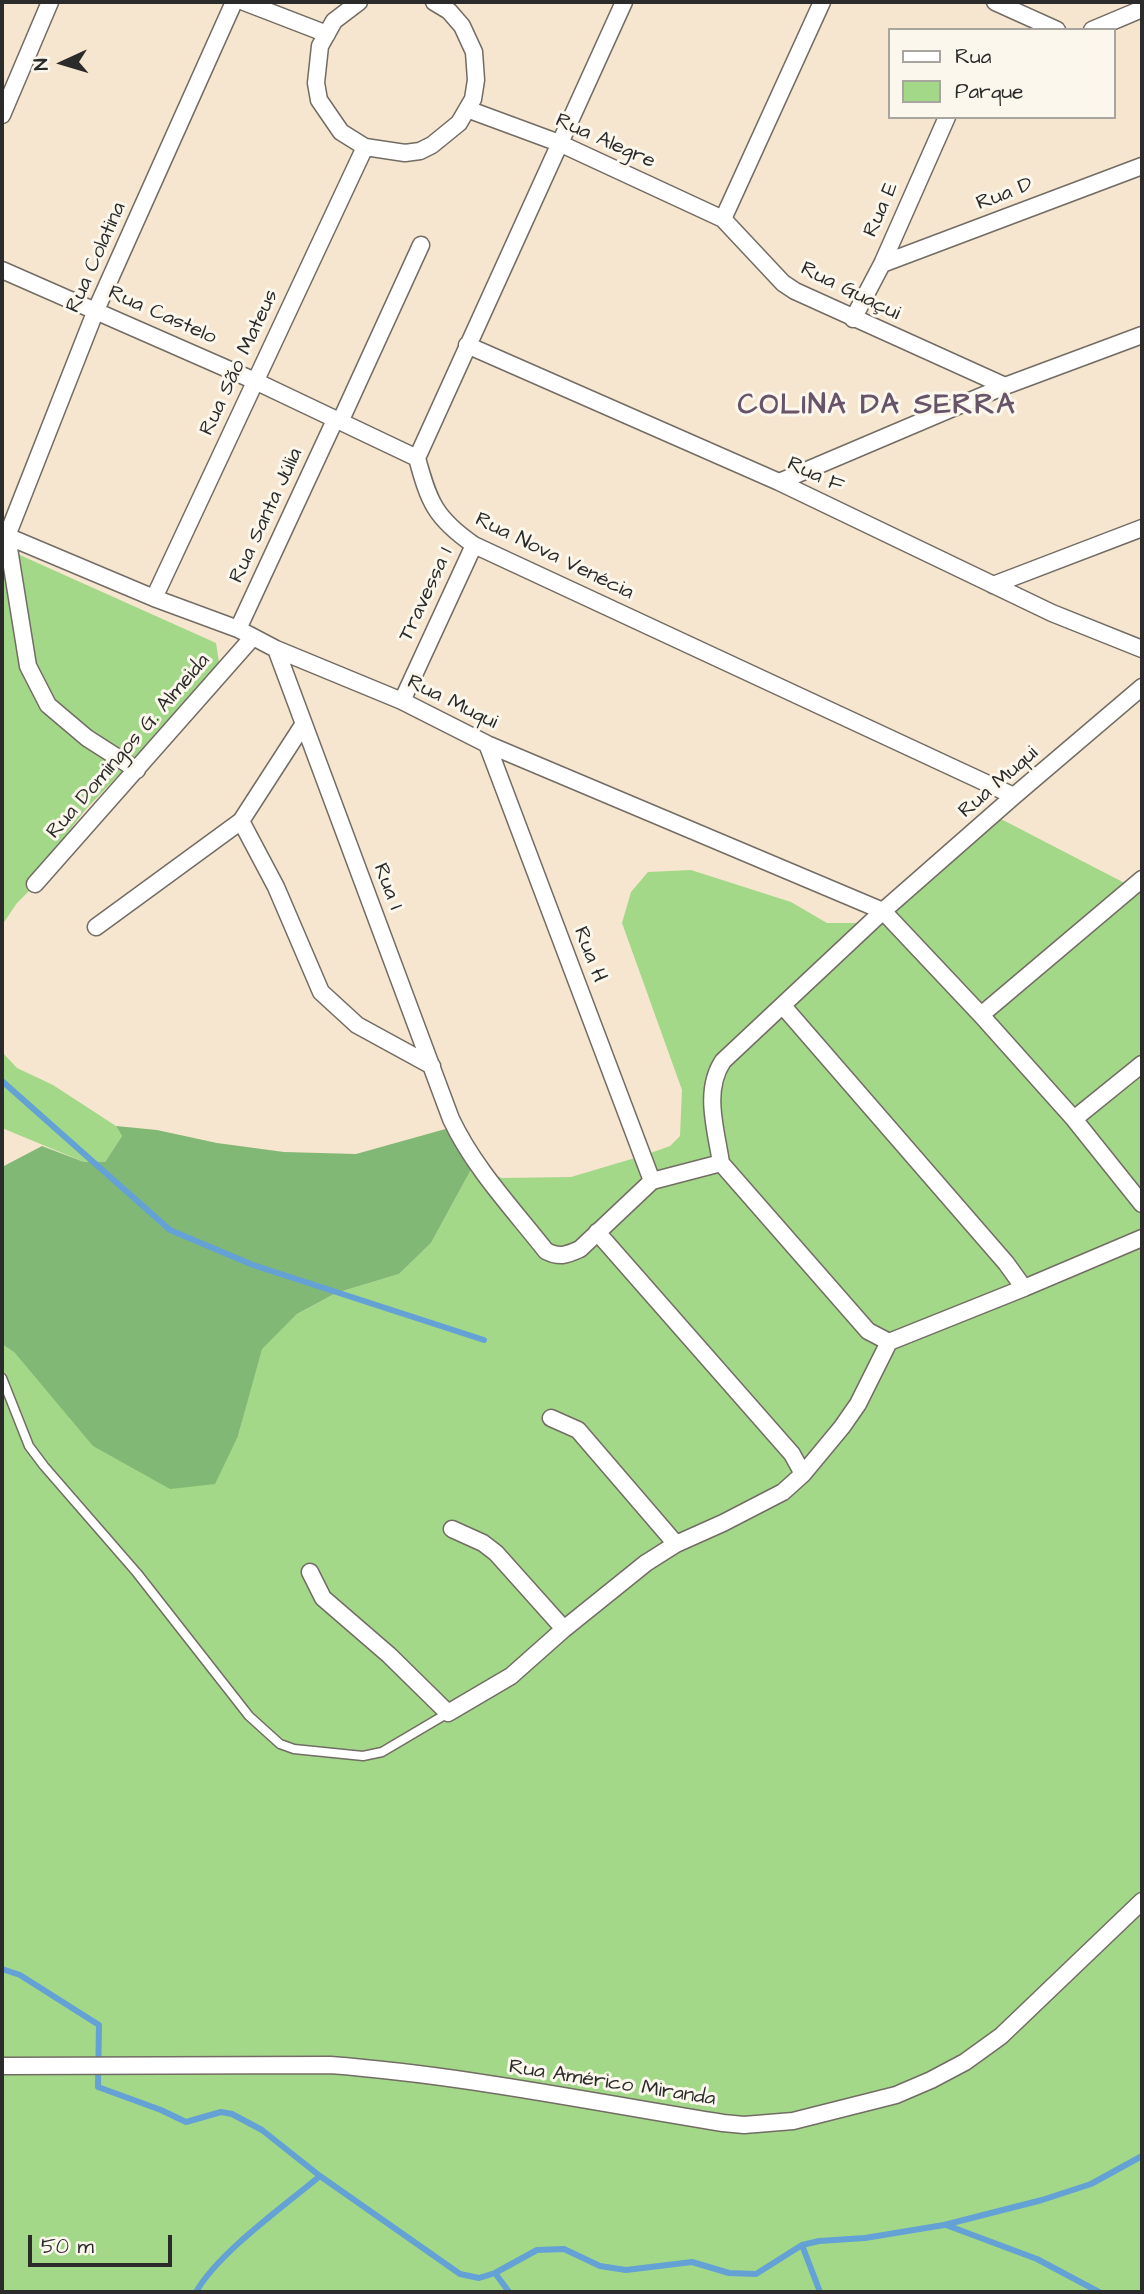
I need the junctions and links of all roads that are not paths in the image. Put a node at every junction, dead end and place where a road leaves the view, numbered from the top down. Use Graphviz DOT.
graph roads {
  1 [pos="50,2"];
  2 [pos="234,2"];
  3 [pos="244,2"];
  4 [pos="359,2"];
  5 [pos="434,2"];
  6 [pos="624,2"];
  7 [pos="822,2"];
  8 [pos="995,2"];
  9 [pos="1142,9"];
  10 [pos="1053,28"];
  11 [pos="1097,28"];
  12 [pos="327,34"];
  13 [pos="467,109"];
  14 [pos="2,115"];
  15 [pos="946,119"];
  16 [pos="559,143"];
  17 [pos="365,148"];
  18 [pos="1142,166"];
  19 [pos="723,219"];
  20 [pos="421,246"];
  21 [pos="882,264"];
  22 [pos="2,270"];
  23 [pos="96,310"];
  24 [pos="853,319"];
  25 [pos="1142,335"];
  26 [pos="467,345"];
  27 [pos="255,381"];
  28 [pos="1005,386"];
  29 [pos="337,421"];
  30 [pos="417,458"];
  31 [pos="779,482"];
  32 [pos="1142,528"];
  33 [pos="4,535"];
  34 [pos="474,545"];
  35 [pos="993,585"];
  36 [pos="154,598"];
  37 [pos="238,629"];
  38 [pos="253,637"];
  39 [pos="276,649"];
  40 [pos="1142,649"];
  41 [pos="1142,687"];
  42 [pos="402,701"];
  43 [pos="303,725"];
  44 [pos="487,744"];
  45 [pos="137,771"];
  46 [pos="1014,796"];
  47 [pos="241,821"];
  48 [pos="1142,879"];
  49 [pos="35,884"];
  50 [pos="883,911"];
  51 [pos="96,927"];
  52 [pos="783,1006"];
  53 [pos="981,1015"];
  54 [pos="1142,1064"];
  55 [pos="432,1066"];
  56 [pos="1074,1119"];
  57 [pos="721,1163"];
  58 [pos="652,1181"];
  59 [pos="1142,1204"];
  60 [pos="597,1232"];
  61 [pos="1142,1238"];
  62 [pos="1024,1288"];
  63 [pos="889,1342"];
  64 [pos="2,1378"];
  65 [pos="551,1418"];
  66 [pos="803,1474"];
  67 [pos="452,1529"];
  68 [pos="676,1544"];
  69 [pos="310,1572"];
  70 [pos="564,1629"];
  71 [pos="448,1713"];
  72 [pos="1142,1900"];
  73 [pos="2,2066"];
  1 -- 14 [label="street"];
  2 -- 23 [label="street, Rua Colatina"];
  3 -- 12 [label="street"];
  4 -- 12 [label="street"];
  5 -- 13 [label="street"];
  6 -- 16 [label="street"];
  7 -- 19 [label="street"];
  8 -- 10 [label="street"];
  9 -- 11 [label="street"];
  12 -- 17 [label="street"];
  13 -- 16 [label="street, Rua Alegre"];
  13 -- 17 [label="street"];
  15 -- 21 [label="street, Rua E"];
  16 -- 19 [label="street, Rua Alegre"];
  16 -- 26 [label="street"];
  17 -- 27 [label="street, Rua São Mateus"];
  18 -- 21 [label="street, Rua D"];
  19 -- 24 [label="street, Rua Guaçui"];
  20 -- 29 [label="street, Rua Santa Júlia"];
  21 -- 24 [label="street, Rua E"];
  22 -- 23 [label="street, Rua Castelo"];
  23 -- 27 [label="street, Rua Castelo"];
  23 -- 33 [label="street, Rua Colatina"];
  24 -- 28 [label="street, Rua Guaçui"];
  25 -- 28 [label="street"];
  26 -- 30 [label="street"];
  26 -- 31 [label="street, Rua F"];
  27 -- 29 [label="street, Rua Castelo"];
  27 -- 36 [label="street, Rua São Mateus"];
  28 -- 31 [label="street"];
  29 -- 30 [label="street, Rua Castelo"];
  29 -- 37 [label="street, Rua Santa Júlia"];
  30 -- 34 [label="street, Rua Nova Venécia"];
  31 -- 35 [label="street, Rua F"];
  32 -- 35 [label="street"];
  33 -- 36 [label="street, Rua Muqui"];
  33 -- 45 [label="street"];
  34 -- 42 [label="street, Travessa 1"];
  34 -- 46 [label="street, Rua Nova Venécia"];
  35 -- 40 [label="street, Rua F"];
  36 -- 37 [label="street, Rua Muqui"];
  37 -- 38 [label="street, Rua Muqui"];
  38 -- 39 [label="street, Rua Muqui"];
  38 -- 45 [label="street, Rua Domingos G. Almeida"];
  39 -- 42 [label="street, Rua Muqui"];
  39 -- 43 [label="street, Rua I"];
  41 -- 46 [label="street, Rua Muqui"];
  42 -- 44 [label="street, Rua Muqui"];
  43 -- 47 [label="street"];
  43 -- 55 [label="street, Rua I"];
  44 -- 50 [label="street, Rua Muqui"];
  44 -- 58 [label="street, Rua H"];
  45 -- 49 [label="street, Rua Domingos G. Almeida"];
  46 -- 50 [label="street, Rua Muqui"];
  47 -- 51 [label="street"];
  47 -- 55 [label="street"];
  48 -- 53 [label="street"];
  50 -- 52 [label="street, Rua Muqui"];
  50 -- 53 [label="street"];
  52 -- 57 [label="street, Rua Muqui"];
  52 -- 62 [label="street"];
  53 -- 56 [label="street"];
  54 -- 56 [label="street"];
  55 -- 60 [label="street, Rua I"];
  56 -- 59 [label="street"];
  57 -- 58 [label="street"];
  57 -- 63 [label="street"];
  58 -- 60 [label="street"];
  60 -- 66 [label="street"];
  61 -- 62 [label="street"];
  62 -- 63 [label="street"];
  63 -- 66 [label="street"];
  64 -- 71 [label="lane"];
  65 -- 68 [label="street"];
  66 -- 68 [label="street"];
  67 -- 70 [label="street"];
  68 -- 70 [label="street"];
  69 -- 71 [label="street"];
  70 -- 71 [label="street"];
  72 -- 73 [label="street, Rua Américo Miranda"];
}
